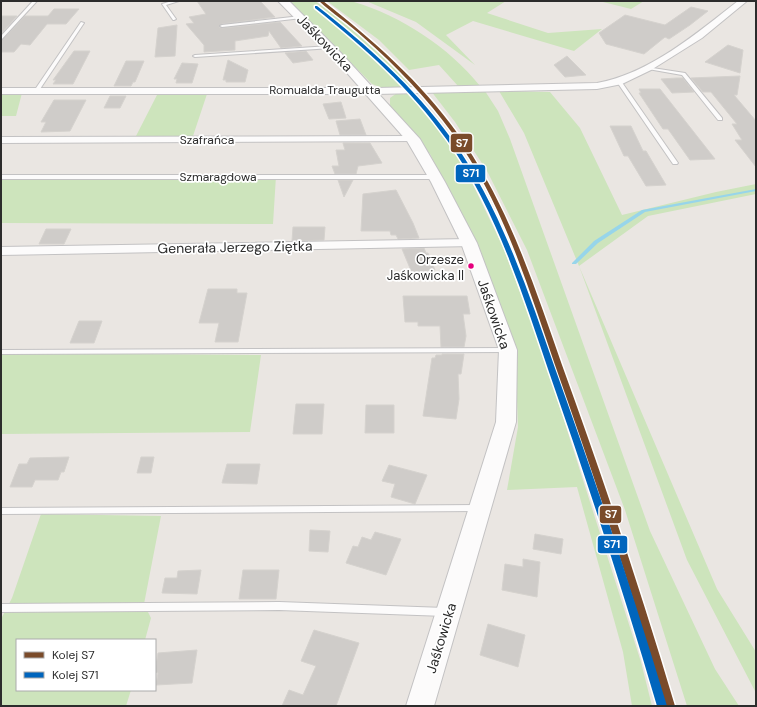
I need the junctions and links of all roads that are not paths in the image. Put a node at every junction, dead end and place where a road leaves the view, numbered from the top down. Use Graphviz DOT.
graph roads {
  1 [pos="35,1"];
  2 [pos="177,1"];
  3 [pos="283,1"];
  4 [pos="743,1"];
  5 [pos="301,17"];
  6 [pos="174,19"];
  7 [pos="82,23"];
  8 [pos="222,26"];
  9 [pos="1,39"];
  10 [pos="330,47"];
  11 [pos="195,56"];
  12 [pos="648,68"];
  13 [pos="619,82"];
  14 [pos="370,90"];
  15 [pos="1,91"];
  16 [pos="36,91"];
  17 [pos="720,119"];
  18 [pos="412,139"];
  19 [pos="1,140"];
  20 [pos="675,163"];
  21 [pos="1,177"];
  22 [pos="435,177"];
  23 [pos="468,243"];
  24 [pos="1,251"];
  25 [pos="508,350"];
  26 [pos="1,352"];
  27 [pos="480,508"];
  28 [pos="1,511"];
  29 [pos="1,608"];
  30 [pos="449,612"];
  31 [pos="420,706"];
  1 -- 9 [label="lane"];
  2 -- 6 [label="lane"];
  3 -- 5 [label="street, Jaśkowicka"];
  4 -- 12 [label="street, Romualda Traugutta"];
  5 -- 8 [label="lane"];
  5 -- 10 [label="street, Jaśkowicka"];
  7 -- 16 [label="lane"];
  10 -- 11 [label="lane"];
  10 -- 14 [label="street, Jaśkowicka"];
  12 -- 13 [label="street, Romualda Traugutta"];
  12 -- 17 [label="lane"];
  13 -- 14 [label="street, Romualda Traugutta"];
  13 -- 20 [label="lane"];
  14 -- 16 [label="street, Romualda Traugutta"];
  14 -- 18 [label="street, Jaśkowicka"];
  15 -- 16 [label="street, Romualda Traugutta"];
  18 -- 19 [label="street, Szafrańca"];
  18 -- 22 [label="street, Jaśkowicka"];
  21 -- 22 [label="lane, Szmaragdowa"];
  22 -- 23 [label="street, Jaśkowicka"];
  23 -- 24 [label="street, Generała Jerzego Ziętka"];
  23 -- 25 [label="street, Jaśkowicka"];
  25 -- 26 [label="lane"];
  25 -- 27 [label="street, Jaśkowicka"];
  27 -- 28 [label="lane"];
  27 -- 30 [label="street, Jaśkowicka"];
  29 -- 30 [label="lane"];
  30 -- 31 [label="street, Jaśkowicka"];
}
